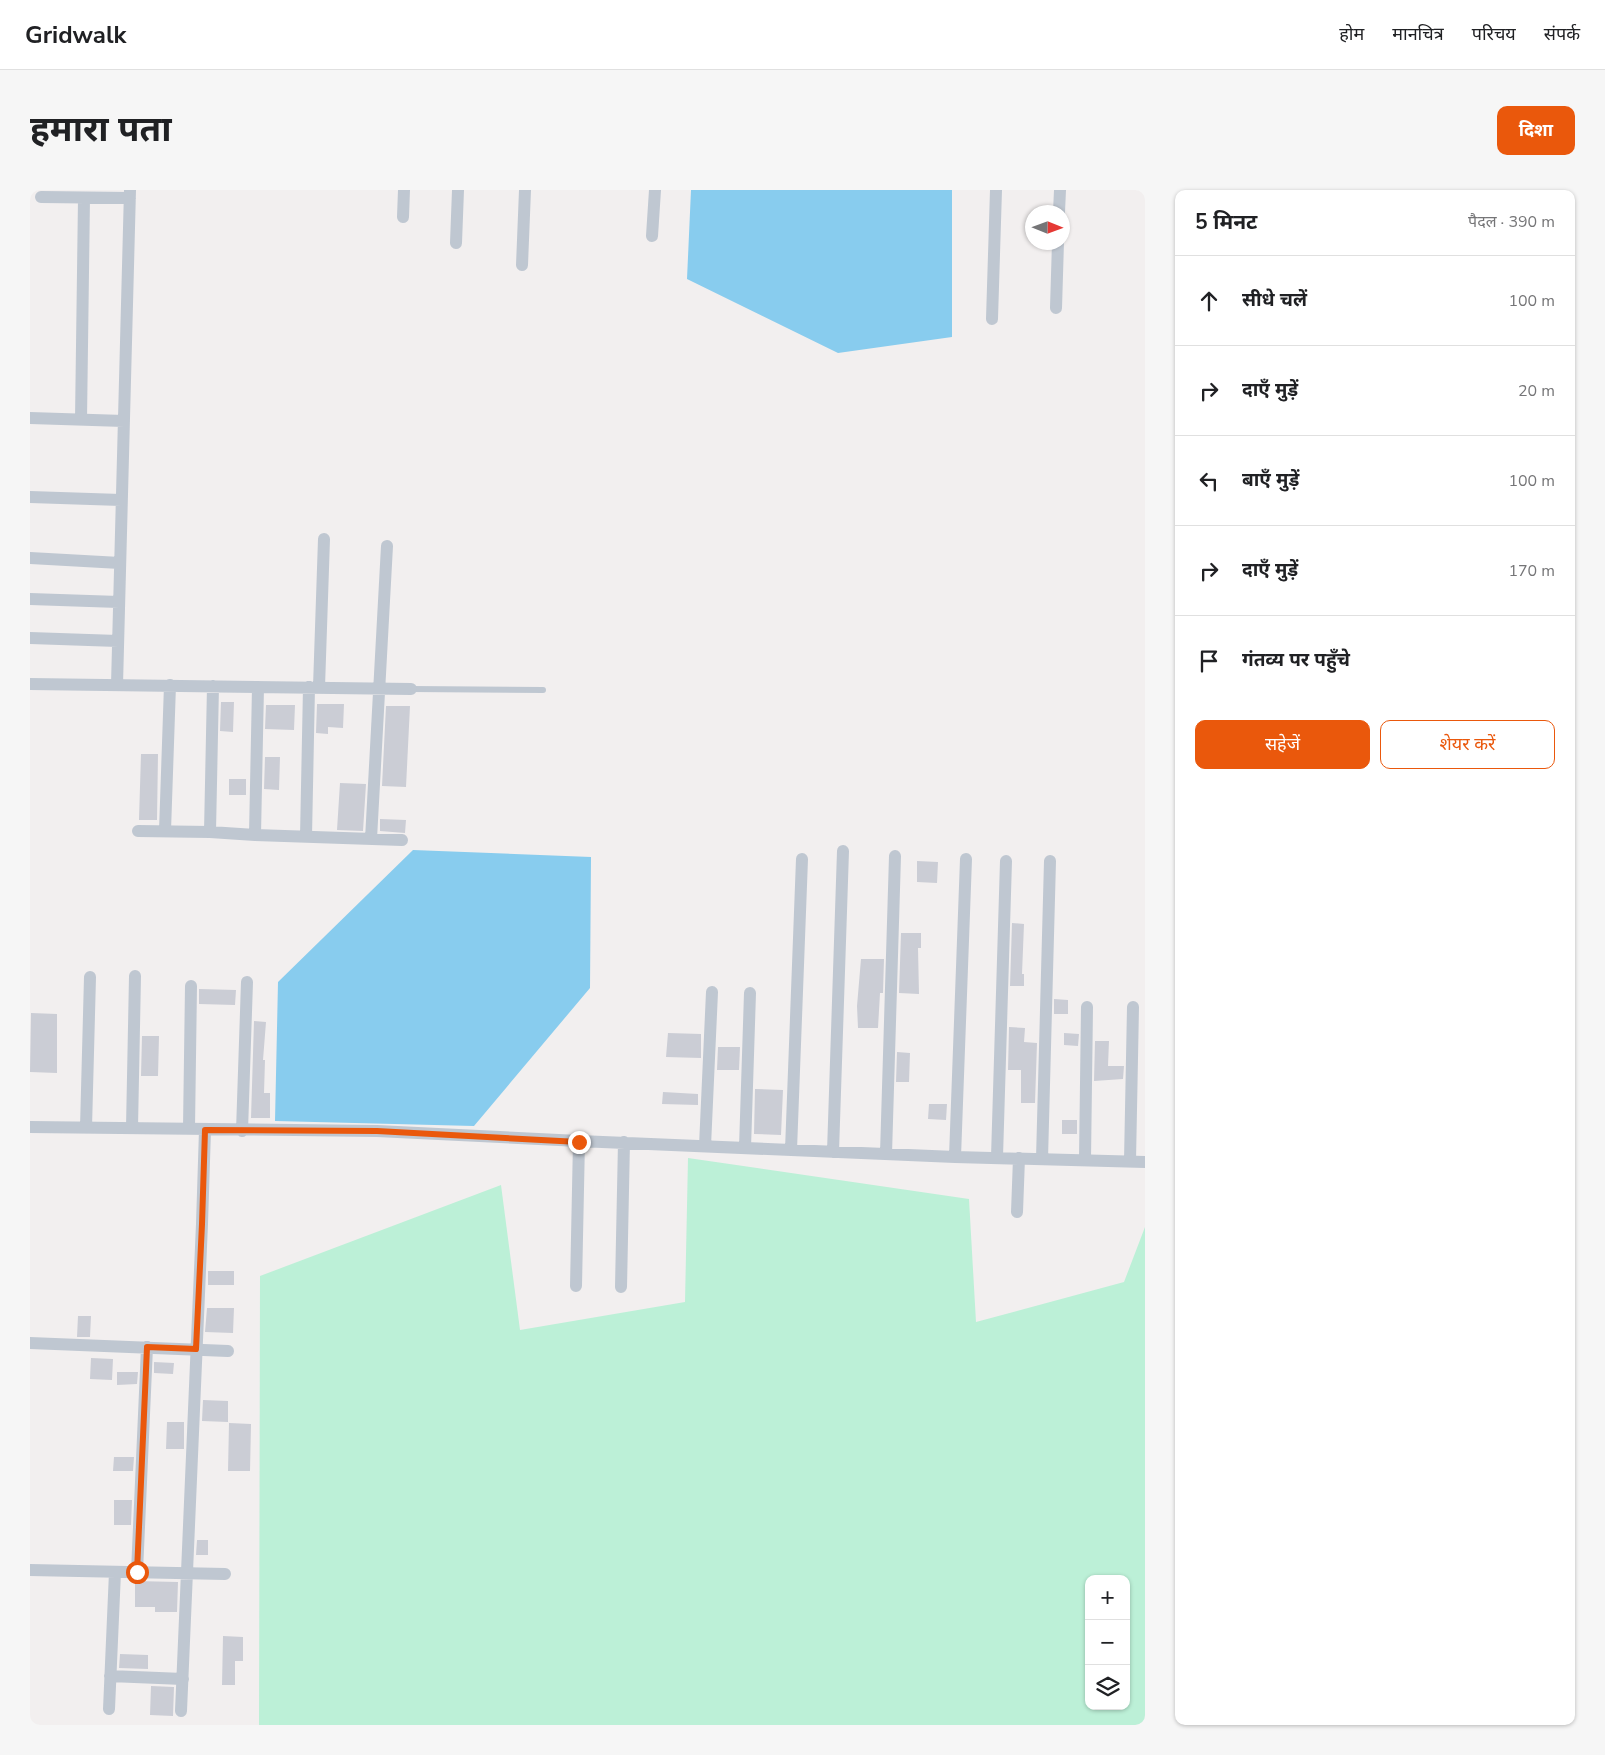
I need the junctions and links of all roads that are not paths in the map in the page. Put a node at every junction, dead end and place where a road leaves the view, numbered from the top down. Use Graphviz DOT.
graph roads {
  1 [pos="404,190"];
  2 [pos="458,190"];
  3 [pos="525,190"];
  4 [pos="656,190"];
  5 [pos="996,190"];
  6 [pos="1060,190"];
  7 [pos="130,194"];
  8 [pos="37,195"];
  9 [pos="84,198"];
  10 [pos="1059,205"];
  11 [pos="404,217"];
  12 [pos="652,236"];
  13 [pos="456,243"];
  14 [pos="1058,250"];
  15 [pos="522,265"];
  16 [pos="1056,308"];
  17 [pos="992,319"];
  18 [pos="30,418"];
  19 [pos="81,420"];
  20 [pos="124,422"];
  21 [pos="30,497"];
  22 [pos="122,500"];
  23 [pos="324,539"];
  24 [pos="387,546"];
  25 [pos="30,558"];
  26 [pos="120,563"];
  27 [pos="30,599"];
  28 [pos="119,602"];
  29 [pos="30,638"];
  30 [pos="118,641"];
  31 [pos="30,684"];
  32 [pos="116,685"];
  33 [pos="170,686"];
  34 [pos="213,686"];
  35 [pos="258,686"];
  36 [pos="314,687"];
  37 [pos="378,688"];
  38 [pos="411,689"];
  39 [pos="543,690"];
  40 [pos="138,831"];
  41 [pos="165,831"];
  42 [pos="210,832"];
  43 [pos="255,835"];
  44 [pos="306,836"];
  45 [pos="371,839"];
  46 [pos="402,840"];
  47 [pos="843,852"];
  48 [pos="895,856"];
  49 [pos="802,859"];
  50 [pos="966,860"];
  51 [pos="1006,861"];
  52 [pos="1050,861"];
  53 [pos="135,976"];
  54 [pos="90,977"];
  55 [pos="247,982"];
  56 [pos="191,986"];
  57 [pos="712,992"];
  58 [pos="750,993"];
  59 [pos="1133,1006"];
  60 [pos="1087,1007"];
  61 [pos="30,1127"];
  62 [pos="86,1128"];
  63 [pos="132,1128"];
  64 [pos="189,1128"];
  65 [pos="205,1130"];
  66 [pos="242,1131"];
  67 [pos="579,1142"];
  68 [pos="624,1142"];
  69 [pos="705,1146"];
  70 [pos="745,1148"];
  71 [pos="791,1150"];
  72 [pos="833,1152"];
  73 [pos="886,1154"];
  74 [pos="955,1157"];
  75 [pos="997,1157"];
  76 [pos="1019,1158"];
  77 [pos="1042,1159"];
  78 [pos="1085,1160"];
  79 [pos="1130,1161"];
  80 [pos="1145,1162"];
  81 [pos="1017,1212"];
  82 [pos="576,1286"];
  83 [pos="620,1287"];
  84 [pos="30,1343"];
  85 [pos="147,1347"];
  86 [pos="196,1349"];
  87 [pos="228,1351"];
  88 [pos="30,1570"];
  89 [pos="115,1572"];
  90 [pos="137,1572"];
  91 [pos="187,1574"];
  92 [pos="225,1574"];
  93 [pos="110,1676"];
  94 [pos="183,1678"];
  95 [pos="109,1709"];
  96 [pos="181,1711"];
  1 -- 11 [label="street"];
  2 -- 13 [label="street"];
  3 -- 15 [label="street"];
  4 -- 12 [label="street"];
  5 -- 17 [label="street"];
  6 -- 10 [label="street"];
  7 -- 9 [label="street"];
  7 -- 20 [label="street"];
  8 -- 9 [label="street"];
  9 -- 19 [label="street"];
  14 -- 16 [label="street"];
  18 -- 19 [label="street"];
  19 -- 20 [label="street"];
  20 -- 22 [label="street"];
  21 -- 22 [label="street"];
  22 -- 26 [label="street"];
  23 -- 36 [label="street"];
  24 -- 37 [label="street"];
  25 -- 26 [label="street"];
  26 -- 28 [label="street"];
  27 -- 28 [label="street"];
  28 -- 30 [label="street"];
  29 -- 30 [label="street"];
  30 -- 32 [label="street"];
  31 -- 32 [label="street"];
  32 -- 33 [label="street"];
  33 -- 34 [label="street"];
  33 -- 41 [label="street"];
  34 -- 35 [label="street"];
  34 -- 42 [label="street"];
  35 -- 36 [label="street"];
  35 -- 43 [label="street"];
  36 -- 37 [label="street"];
  36 -- 44 [label="street"];
  37 -- 38 [label="street"];
  37 -- 45 [label="street"];
  38 -- 39 [label="lane"];
  40 -- 41 [label="street"];
  41 -- 42 [label="street"];
  42 -- 43 [label="street"];
  43 -- 44 [label="street"];
  44 -- 45 [label="street"];
  45 -- 46 [label="street"];
  47 -- 72 [label="street"];
  48 -- 73 [label="street"];
  49 -- 71 [label="street"];
  50 -- 74 [label="street"];
  51 -- 75 [label="street"];
  52 -- 77 [label="street"];
  53 -- 63 [label="street"];
  54 -- 62 [label="street"];
  55 -- 66 [label="street"];
  56 -- 64 [label="street"];
  57 -- 69 [label="street"];
  58 -- 70 [label="street"];
  59 -- 79 [label="street"];
  60 -- 78 [label="street"];
  61 -- 62 [label="street"];
  62 -- 63 [label="street"];
  63 -- 64 [label="street"];
  64 -- 65 [label="street"];
  65 -- 66 [label="street"];
  65 -- 86 [label="street"];
  66 -- 67 [label="street"];
  67 -- 68 [label="street"];
  67 -- 82 [label="street"];
  68 -- 69 [label="street"];
  68 -- 83 [label="street"];
  69 -- 70 [label="street"];
  70 -- 71 [label="street"];
  71 -- 72 [label="street"];
  72 -- 73 [label="street"];
  73 -- 74 [label="street"];
  74 -- 75 [label="street"];
  75 -- 76 [label="street"];
  76 -- 77 [label="street"];
  76 -- 81 [label="street"];
  77 -- 78 [label="street"];
  78 -- 79 [label="street"];
  79 -- 80 [label="street"];
  84 -- 85 [label="street"];
  85 -- 86 [label="street"];
  85 -- 90 [label="street"];
  86 -- 87 [label="street"];
  86 -- 91 [label="street"];
  88 -- 89 [label="street"];
  89 -- 90 [label="street"];
  89 -- 93 [label="street"];
  90 -- 91 [label="street"];
  91 -- 92 [label="street"];
  91 -- 94 [label="street"];
  93 -- 94 [label="street"];
  93 -- 95 [label="street"];
  94 -- 96 [label="street"];
}
